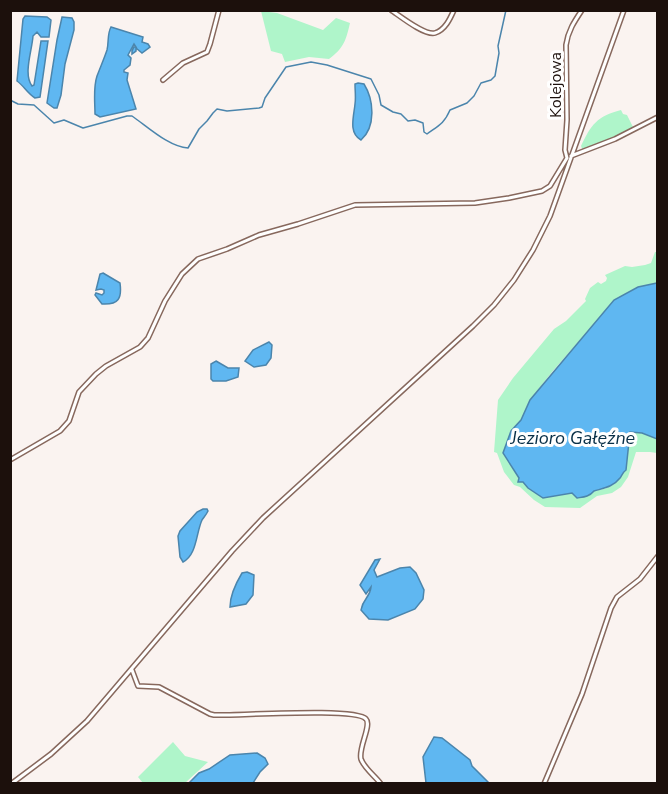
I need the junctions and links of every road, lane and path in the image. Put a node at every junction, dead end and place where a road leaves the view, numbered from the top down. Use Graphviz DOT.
graph roads {
  1 [pos="219,10"];
  2 [pos="391,10"];
  3 [pos="454,10"];
  4 [pos="582,10"];
  5 [pos="624,10"];
  6 [pos="162,80"];
  7 [pos="657,117"];
  8 [pos="572,156"];
  9 [pos="567,158"];
  10 [pos="10,460"];
  11 [pos="657,556"];
  12 [pos="132,668"];
  13 [pos="12,783"];
  14 [pos="381,783"];
  15 [pos="544,783"];
  1 -- 6 [label="street"];
  2 -- 3 [label="street"];
  4 -- 9 [label="street, Kolejowa"];
  5 -- 8 [label="street"];
  7 -- 8 [label="street"];
  8 -- 9 [label="street"];
  8 -- 12 [label="street"];
  9 -- 10 [label="street"];
  11 -- 15 [label="street"];
  12 -- 13 [label="street"];
  12 -- 14 [label="street"];
}
